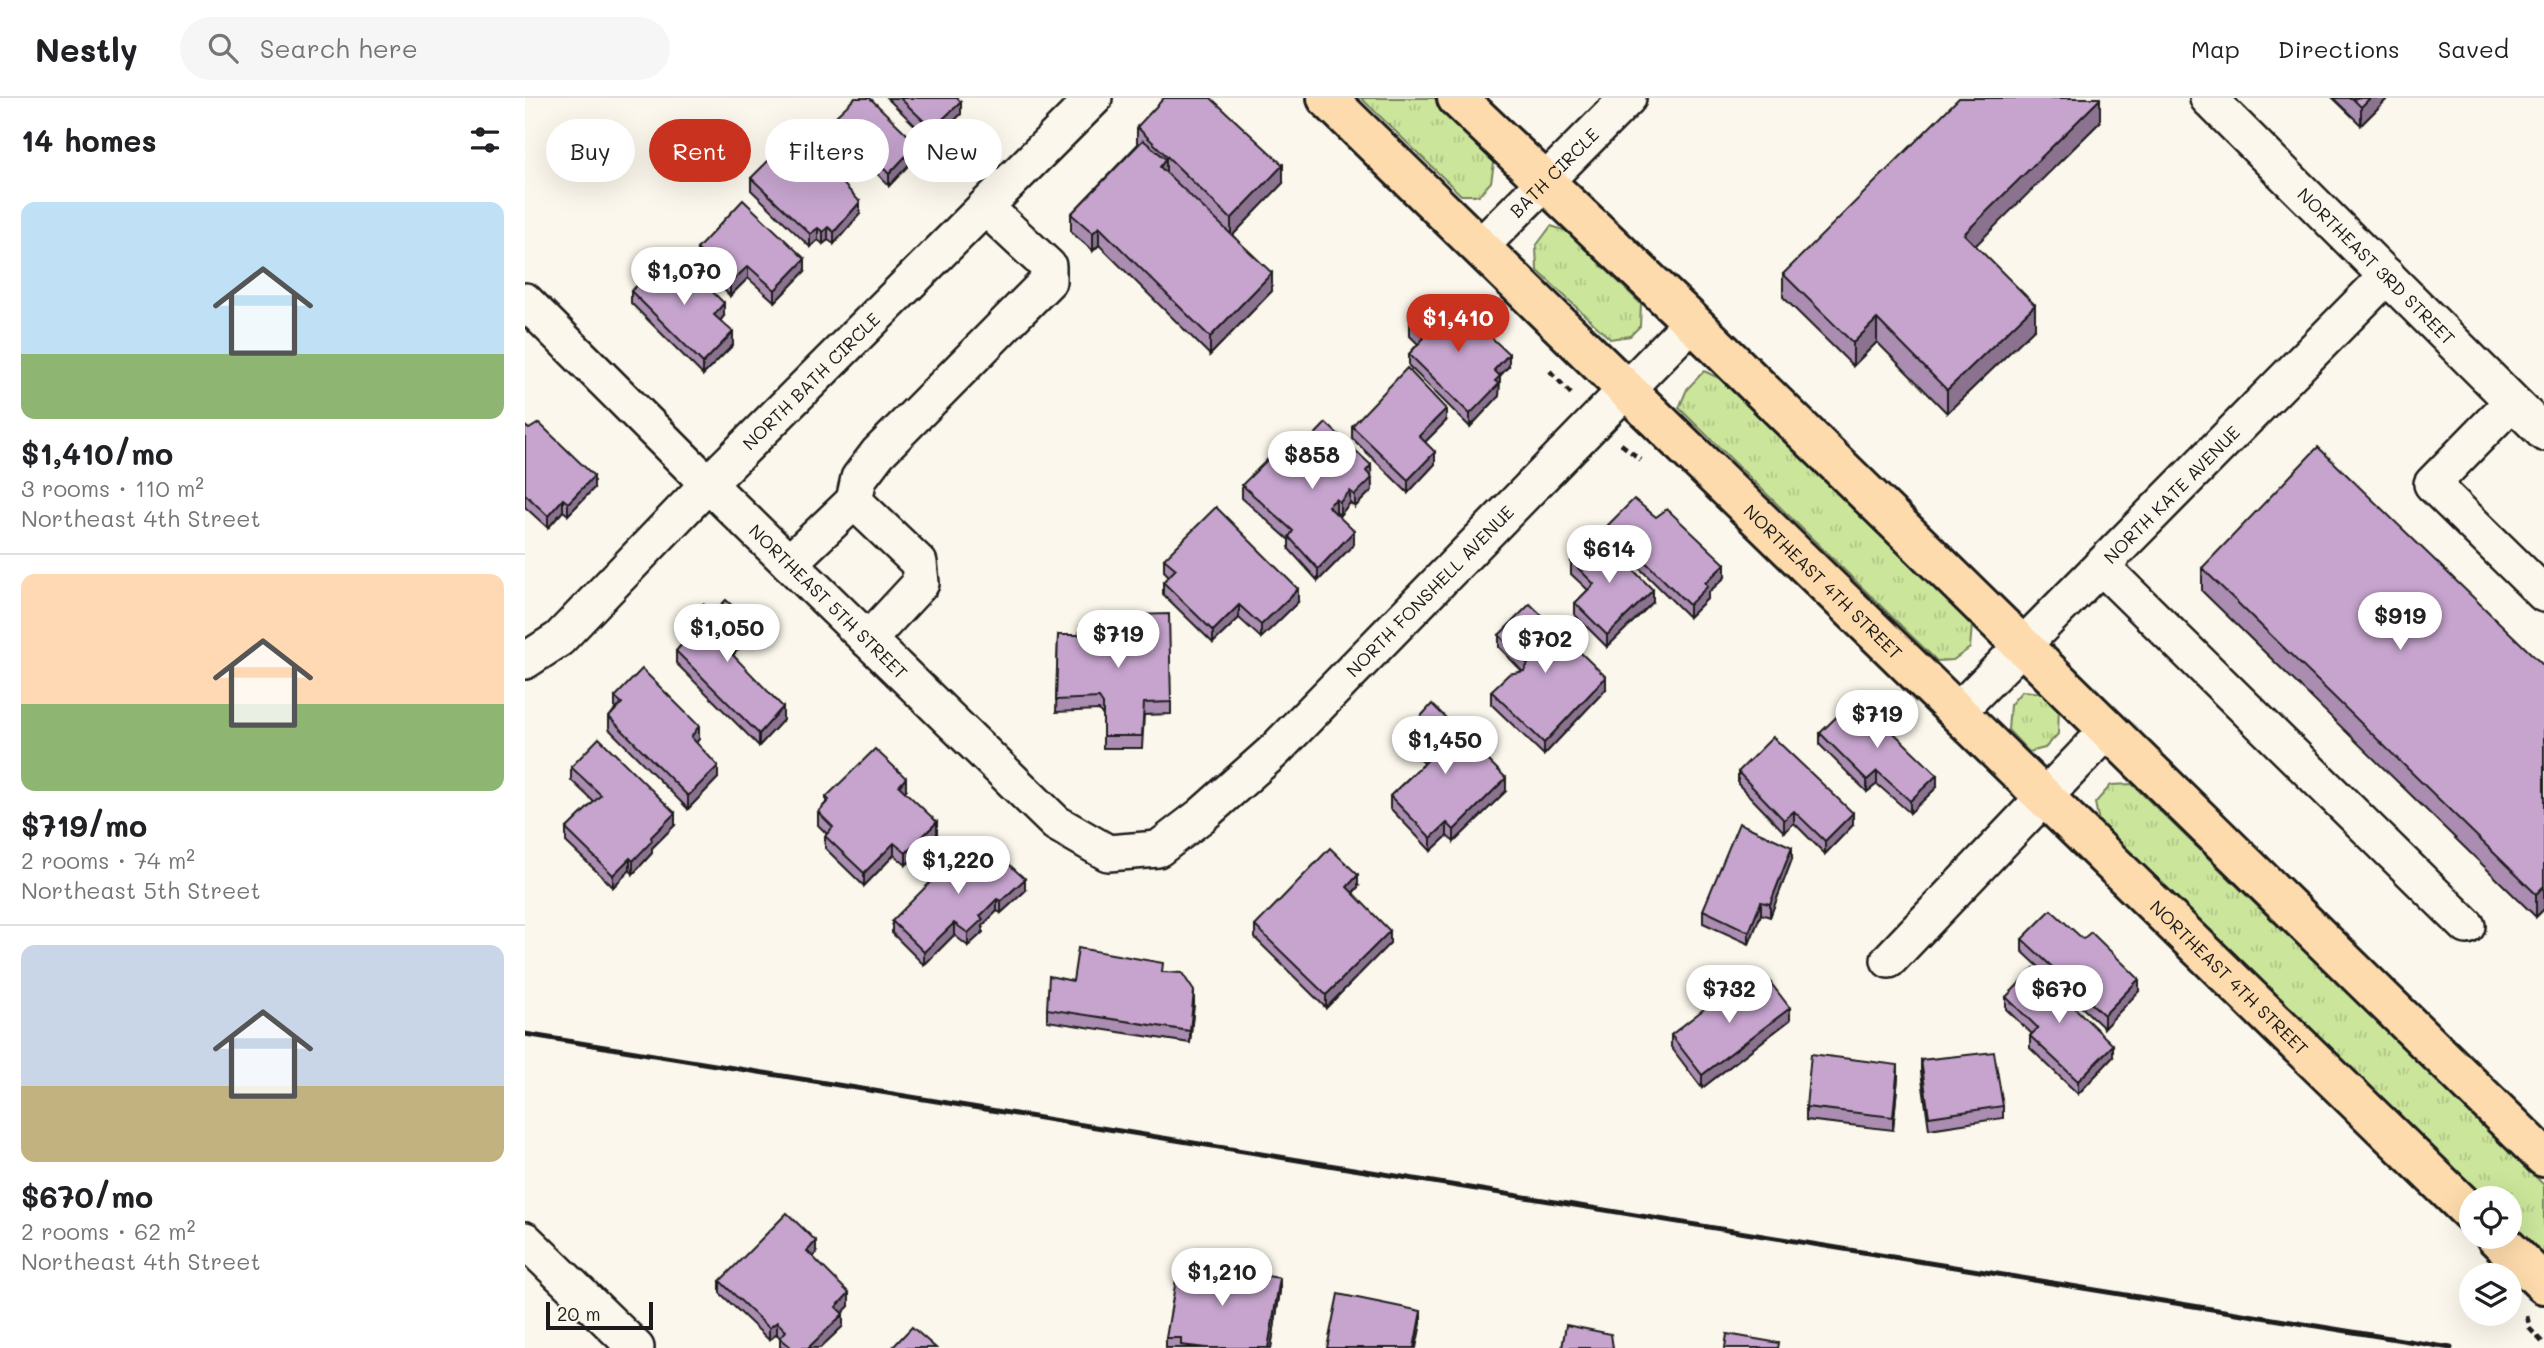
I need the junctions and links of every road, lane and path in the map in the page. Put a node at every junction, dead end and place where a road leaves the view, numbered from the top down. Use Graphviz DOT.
graph roads {
  1 [pos="1094,98"];
  2 [pos="1327,98"];
  3 [pos="1457,98"];
  4 [pos="1628,98"];
  5 [pos="2208,98"];
  6 [pos="1544,182"];
  7 [pos="985,207"];
  8 [pos="1480,247"];
  9 [pos="2387,276"];
  10 [pos="525,301"];
  11 [pos="1692,322"];
  12 [pos="1626,391"];
  13 [pos="2512,402"];
  14 [pos="2544,433"];
  15 [pos="708,484"];
  16 [pos="854,502"];
  17 [pos="789,563"];
  18 [pos="2101,566"];
  19 [pos="2544,594"];
  20 [pos="868,640"];
  21 [pos="2023,645"];
  22 [pos="525,660"];
  23 [pos="1958,711"];
  24 [pos="2108,730"];
  25 [pos="2044,797"];
  26 [pos="1158,849"];
  27 [pos="2467,926"];
  28 [pos="1889,960"];
  29 [pos="2544,1157"];
  30 [pos="2459,1201"];
  31 [pos="525,1240"];
  32 [pos="2508,1249"];
  33 [pos="2544,1284"];
  34 [pos="636,1348"];
  1 -- 7 [label="street, NORTH BATH CIRCLE"];
  2 -- 8 [label="main road, NORTHEAST 4TH STREET"];
  3 -- 6 [label="main road"];
  4 -- 6 [label="street, BATH CIRCLE"];
  5 -- 9 [label="street, NORTHEAST 3RD STREET"];
  6 -- 8 [label="street, BATH CIRCLE"];
  6 -- 11 [label="main road"];
  7 -- 15 [label="street, NORTH BATH CIRCLE"];
  7 -- 16 [label="street"];
  8 -- 12 [label="main road, NORTHEAST 4TH STREET"];
  9 -- 13 [label="street, NORTHEAST 3RD STREET"];
  9 -- 18 [label="street, NORTH KATE AVENUE"];
  10 -- 15 [label="street, NORTHEAST 5TH STREET"];
  11 -- 12 [label="street, NORTH FONSHELL AVENUE"];
  11 -- 21 [label="main road"];
  12 -- 23 [label="main road, NORTHEAST 4TH STREET"];
  12 -- 26 [label="street, NORTH FONSHELL AVENUE"];
  13 -- 14 [label="street, NORTHEAST 3RD STREET"];
  13 -- 19 [label="street"];
  15 -- 17 [label="street, NORTHEAST 5TH STREET"];
  15 -- 22 [label="street, NORTH BATH CIRCLE"];
  16 -- 17 [label="street"];
  16 -- 20 [label="street"];
  17 -- 20 [label="street, NORTHEAST 5TH STREET"];
  18 -- 21 [label="street, NORTH KATE AVENUE"];
  18 -- 27 [label="street"];
  20 -- 26 [label="street, NORTHEAST 5TH STREET"];
  21 -- 23 [label="street, NORTH KATE AVENUE"];
  21 -- 24 [label="main road"];
  23 -- 25 [label="main road, NORTHEAST 4TH STREET"];
  24 -- 25 [label="street"];
  24 -- 29 [label="main road"];
  25 -- 28 [label="street"];
  25 -- 30 [label="main road, NORTHEAST 4TH STREET"];
  31 -- 34 [label="street"];
  32 -- 33 [label="main road"];
}
